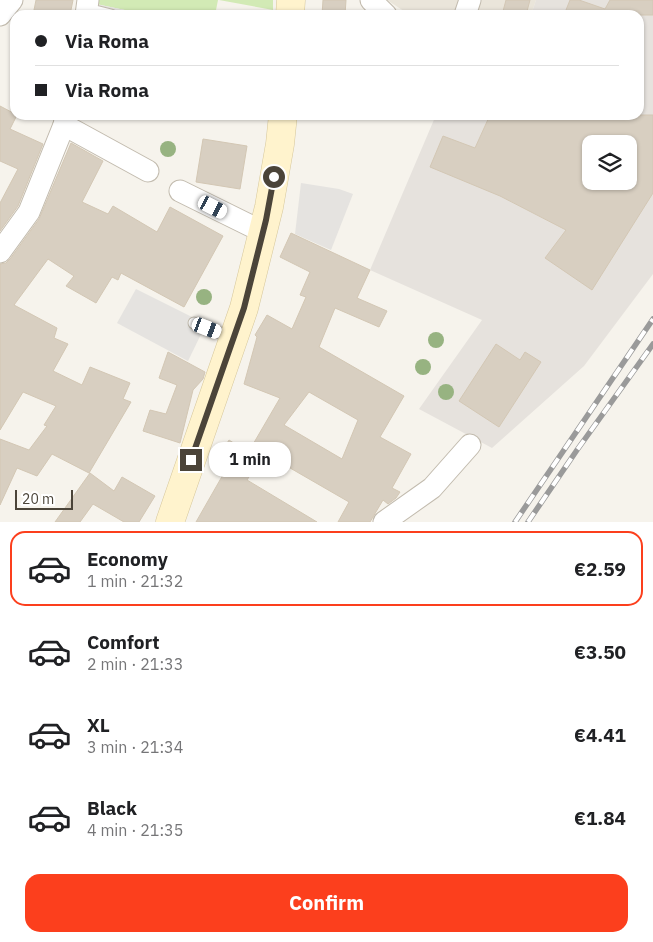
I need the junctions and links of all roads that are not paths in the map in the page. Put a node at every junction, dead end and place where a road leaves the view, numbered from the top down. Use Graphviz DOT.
graph roads {
  1 [pos="12,0"];
  2 [pos="371,0"];
  3 [pos="381,10"];
  4 [pos="0,15"];
  5 [pos="65,120"];
  6 [pos="282,120"];
  7 [pos="148,171"];
  8 [pos="180,191"];
  9 [pos="263,232"];
  10 [pos="0,252"];
  11 [pos="194,323"];
  12 [pos="233,338"];
  13 [pos="470,446"];
  14 [pos="170,522"];
  15 [pos="384,522"];
  1 -- 4 [label="street"];
  2 -- 3 [label="street"];
  5 -- 7 [label="street"];
  5 -- 10 [label="street"];
  6 -- 9 [label="main road"];
  8 -- 9 [label="street"];
  9 -- 12 [label="main road"];
  11 -- 12 [label="lane"];
  12 -- 14 [label="main road"];
  13 -- 15 [label="street"];
}
